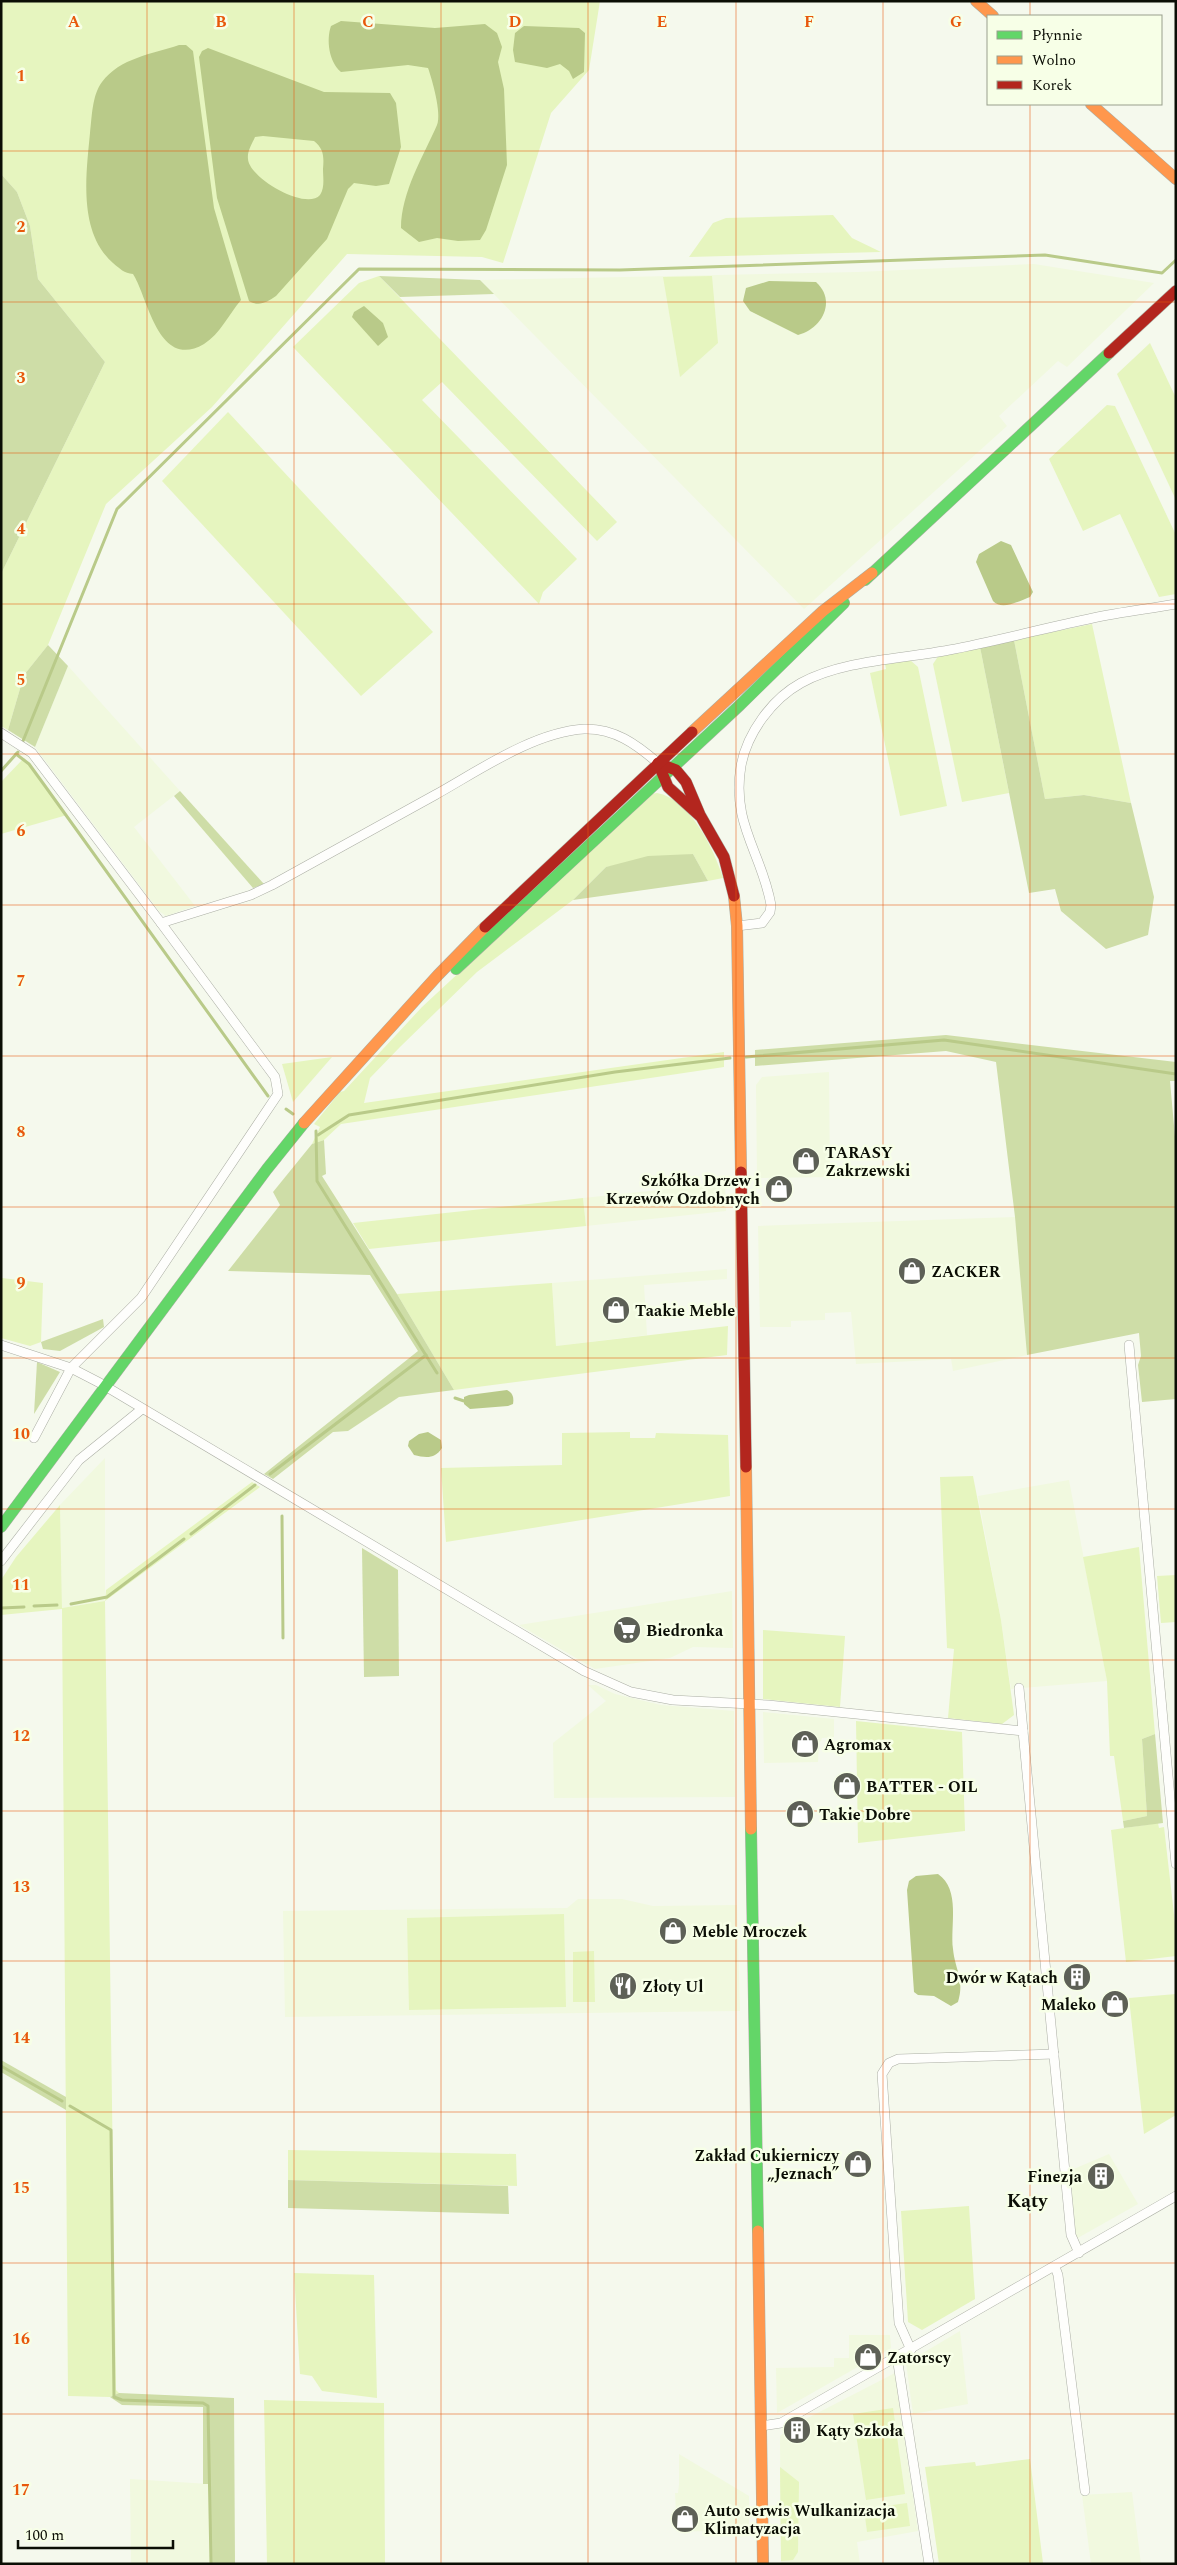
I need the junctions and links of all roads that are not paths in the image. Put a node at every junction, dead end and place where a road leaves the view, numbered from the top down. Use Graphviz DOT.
graph roads {
  1 [pos="976,1"];
  2 [pos="992,15"];
  3 [pos="1093,105"];
  4 [pos="1176,178"];
  5 [pos="1176,291"];
  6 [pos="872,572"];
  7 [pos="1176,604"];
  8 [pos="1,733"];
  9 [pos="658,763"];
  10 [pos="673,766"];
  11 [pos="661,777"];
  12 [pos="700,816"];
  13 [pos="161,923"];
  14 [pos="736,926"];
  15 [pos="419,996"];
  16 [pos="1,1345"];
  17 [pos="1129,1345"];
  18 [pos="71,1368"];
  19 [pos="105,1387"];
  20 [pos="142,1409"];
  21 [pos="34,1438"];
  22 [pos="1,1527"];
  23 [pos="1,1561"];
  24 [pos="1019,1688"];
  25 [pos="749,1705"];
  26 [pos="1023,1731"];
  27 [pos="1176,1864"];
  28 [pos="1054,2054"];
  29 [pos="1176,2196"];
  30 [pos="1079,2253"];
  31 [pos="1055,2267"];
  32 [pos="911,2350"];
  33 [pos="897,2358"];
  34 [pos="761,2426"];
  35 [pos="1085,2491"];
  36 [pos="763,2564"];
  37 [pos="929,2564"];
  1 -- 2 [label="main road"];
  3 -- 4 [label="main road"];
  5 -- 6 [label="main road"];
  6 -- 9 [label="main road"];
  6 -- 10 [label="main road"];
  7 -- 14 [label="street"];
  8 -- 13 [label="street"];
  9 -- 10 [label="main road"];
  9 -- 11 [label="main road"];
  9 -- 13 [label="street"];
  9 -- 15 [label="main road"];
  10 -- 11 [label="main road"];
  10 -- 12 [label="main road"];
  11 -- 12 [label="main road"];
  11 -- 15 [label="main road"];
  12 -- 14 [label="main road"];
  13 -- 18 [label="street"];
  14 -- 25 [label="main road"];
  15 -- 19 [label="main road"];
  16 -- 18 [label="street"];
  17 -- 27 [label="street"];
  18 -- 19 [label="street"];
  18 -- 21 [label="street"];
  19 -- 20 [label="street"];
  19 -- 22 [label="main road"];
  20 -- 23 [label="street"];
  20 -- 25 [label="street"];
  24 -- 26 [label="street"];
  25 -- 26 [label="street"];
  25 -- 34 [label="main road"];
  26 -- 28 [label="street"];
  28 -- 30 [label="street"];
  28 -- 32 [label="street"];
  29 -- 30 [label="street"];
  30 -- 31 [label="street"];
  31 -- 32 [label="street"];
  31 -- 35 [label="street"];
  32 -- 33 [label="street"];
  33 -- 34 [label="street"];
  33 -- 37 [label="street"];
  34 -- 36 [label="main road"];
}
